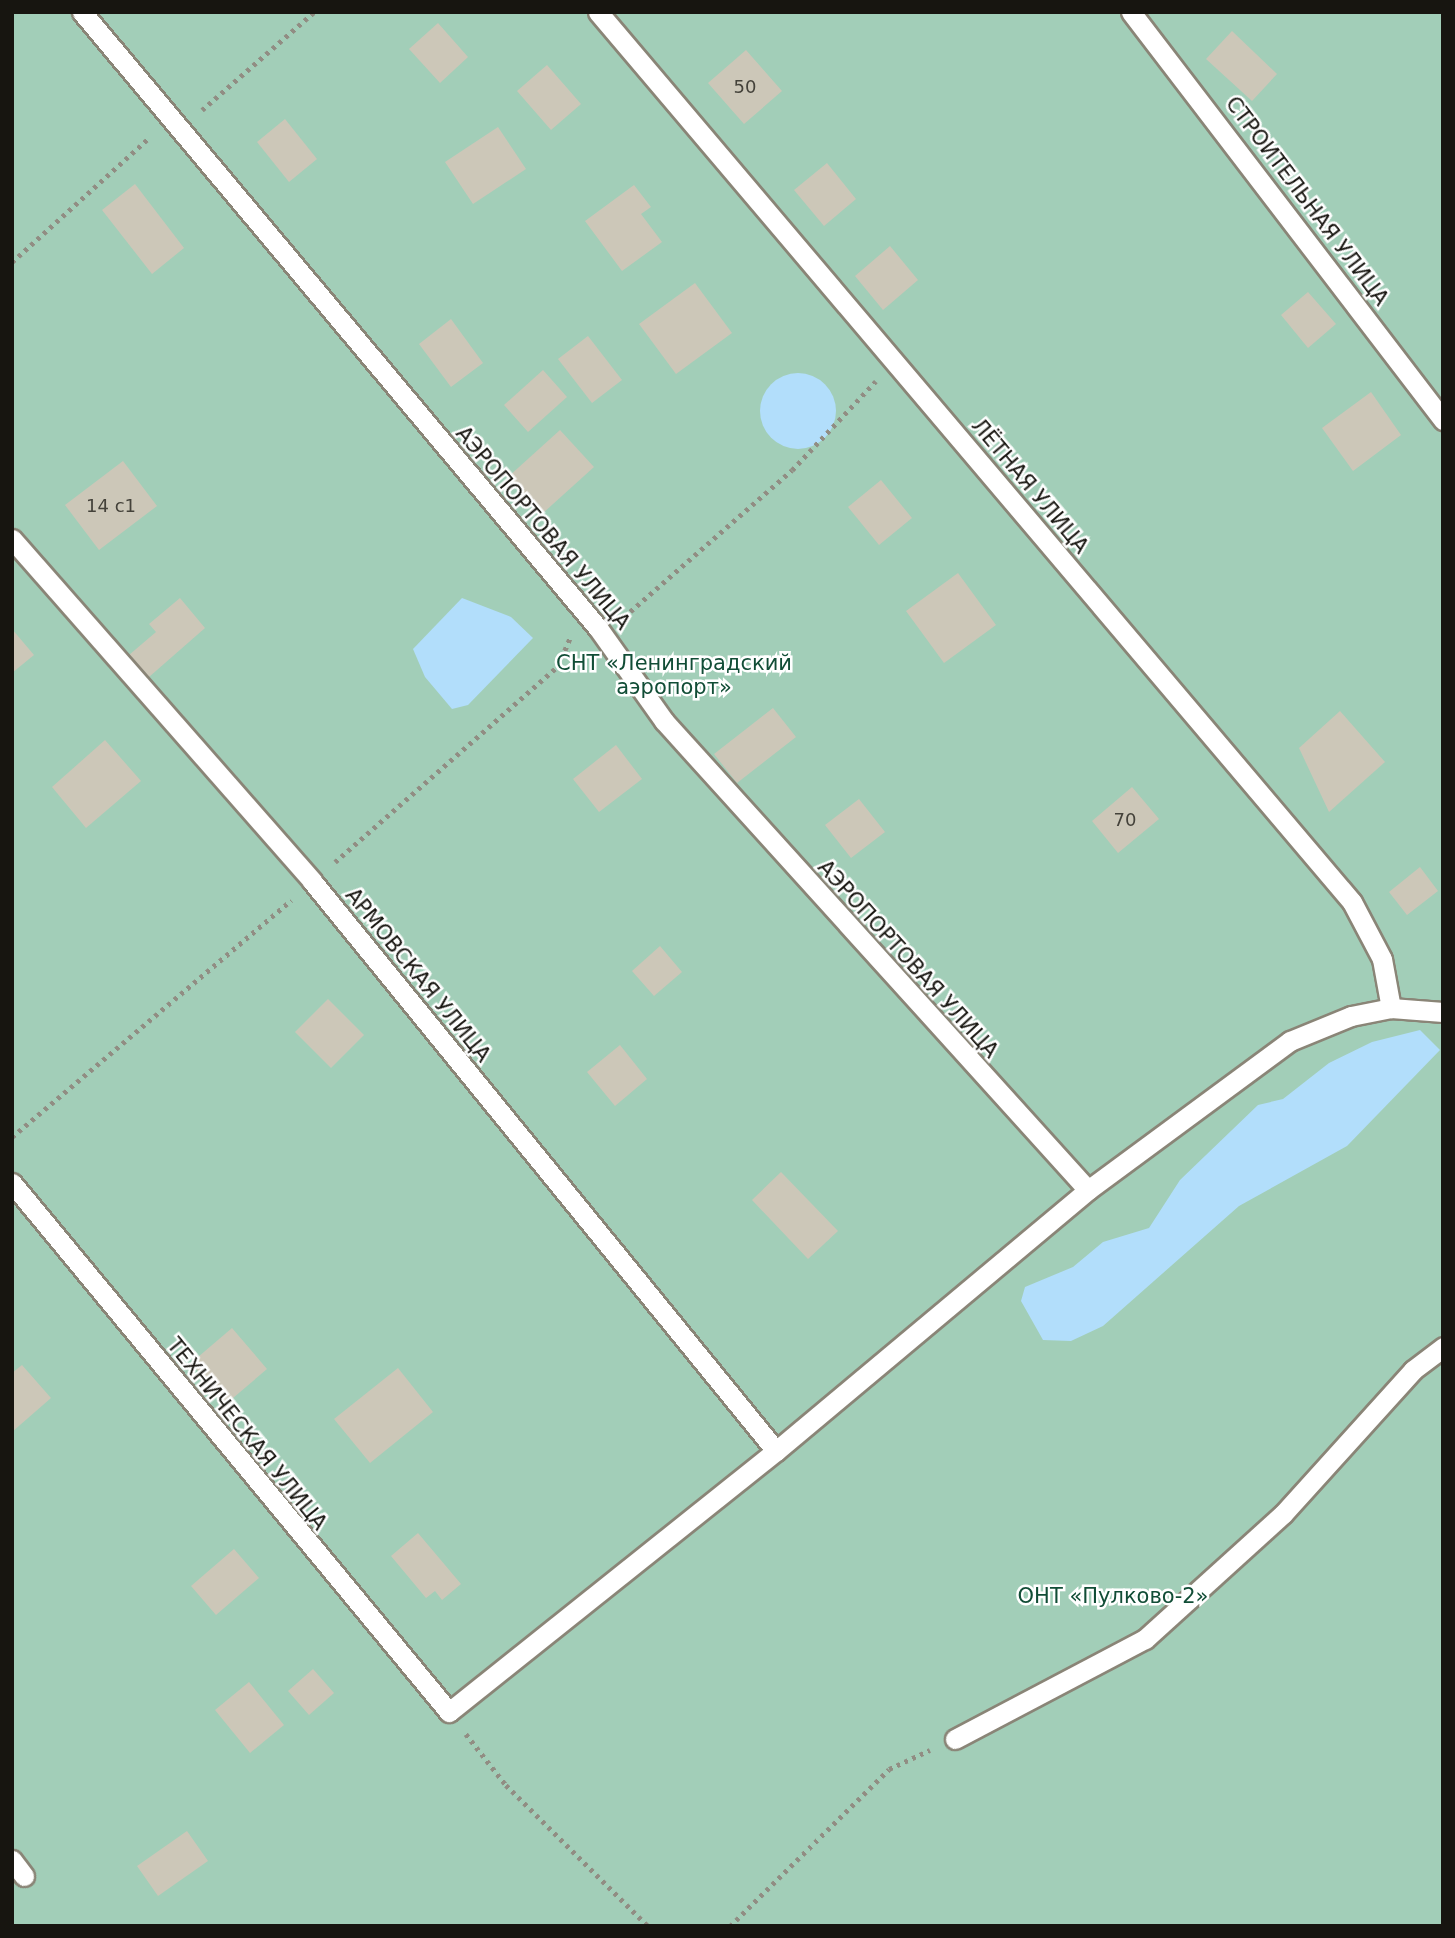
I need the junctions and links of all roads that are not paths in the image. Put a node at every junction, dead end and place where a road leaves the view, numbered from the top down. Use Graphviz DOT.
graph roads {
  1 [pos="82,12"];
  2 [pos="598,12"];
  3 [pos="1131,12"];
  4 [pos="1443,420"];
  5 [pos="12,539"];
  6 [pos="1391,1008"];
  7 [pos="1443,1012"];
  8 [pos="12,1182"];
  9 [pos="1088,1190"];
  10 [pos="1443,1347"];
  11 [pos="776,1451"];
  12 [pos="955,1739"];
  13 [pos="12,1860"];
  14 [pos="24,1876"];
  1 -- 9 [label="lane, АЭРОПОРТОВАЯ УЛИЦА"];
  2 -- 6 [label="lane, ЛЁТНАЯ УЛИЦА"];
  3 -- 4 [label="lane, СТРОИТЕЛЬНАЯ УЛИЦА"];
  5 -- 11 [label="lane, АРМОВСКАЯ УЛИЦА"];
  6 -- 7 [label="lane"];
  6 -- 9 [label="lane"];
  8 -- 11 [label="lane, ТЕХНИЧЕСКАЯ УЛИЦА"];
  9 -- 11 [label="lane"];
  10 -- 12 [label="lane"];
  13 -- 14 [label="lane"];
}
